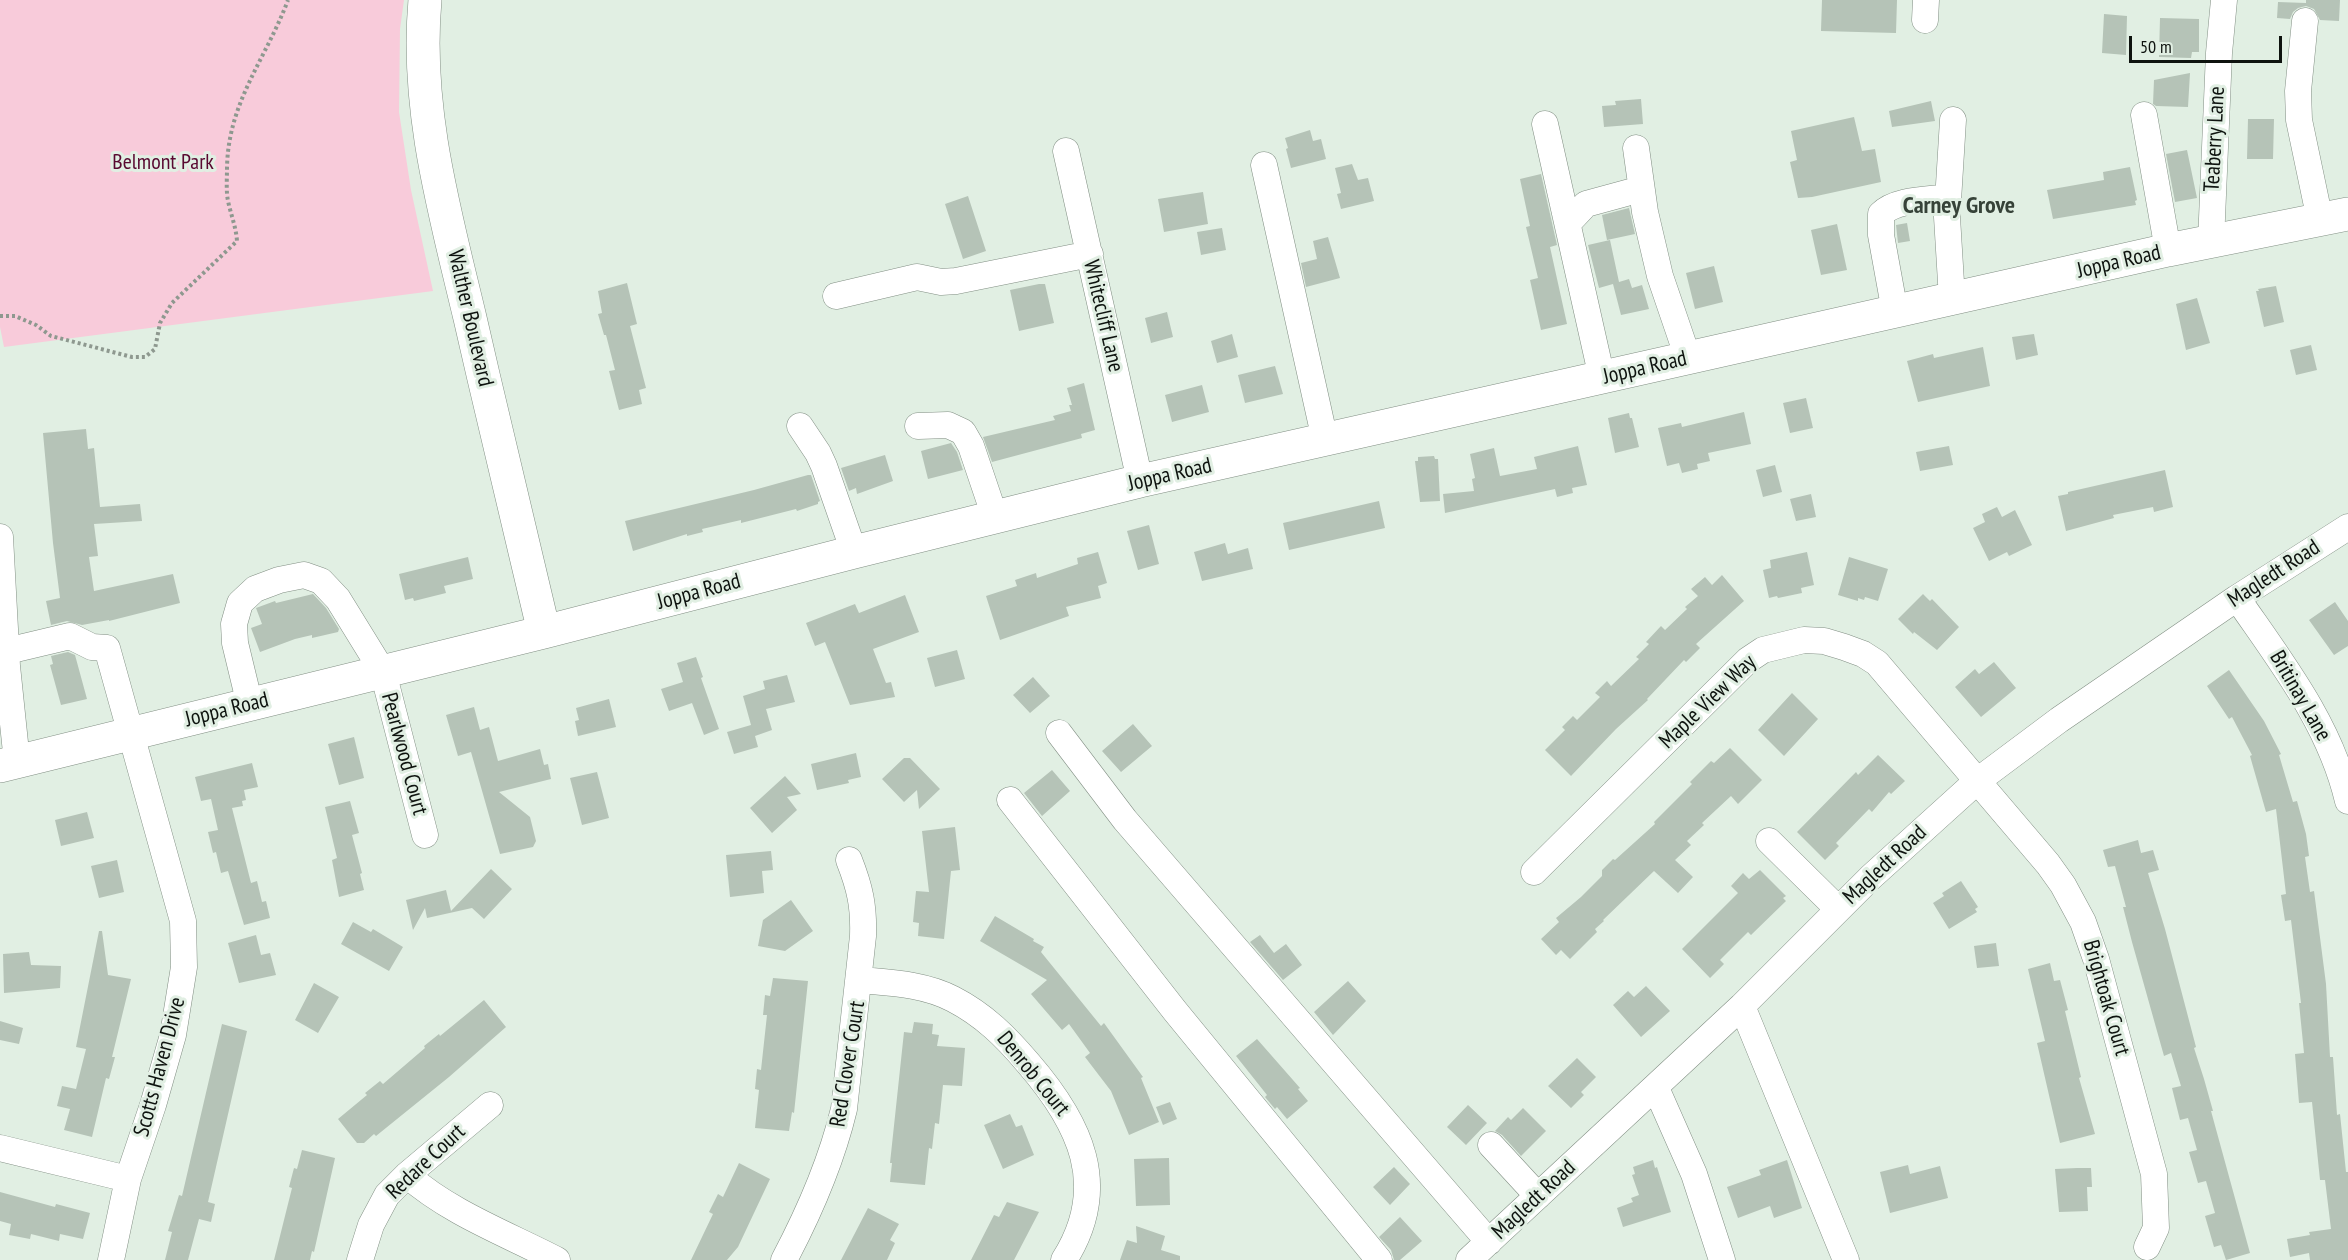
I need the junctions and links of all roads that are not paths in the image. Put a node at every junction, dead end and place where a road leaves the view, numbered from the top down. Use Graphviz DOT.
graph roads {
  1 [pos="425,0"];
  2 [pos="2224,0"];
  3 [pos="2305,21"];
  4 [pos="2144,116"];
  5 [pos="1953,120"];
  6 [pos="1545,124"];
  7 [pos="1636,148"];
  8 [pos="1066,151"];
  9 [pos="1264,165"];
  10 [pos="1641,189"];
  11 [pos="1948,197"];
  12 [pos="2334,217"];
  13 [pos="1568,223"];
  14 [pos="2211,242"];
  15 [pos="2168,250"];
  16 [pos="1089,254"];
  17 [pos="836,296"];
  18 [pos="1952,299"];
  19 [pos="1895,312"];
  20 [pos="1688,358"];
  21 [pos="1602,378"];
  22 [pos="800,426"];
  23 [pos="918,426"];
  24 [pos="1325,440"];
  25 [pos="1140,481"];
  26 [pos="995,516"];
  27 [pos="2348,527"];
  28 [pos="0,537"];
  29 [pos="854,552"];
  30 [pos="2237,598"];
  31 [pos="544,633"];
  32 [pos="7,651"];
  33 [pos="383,672"];
  34 [pos="250,705"];
  35 [pos="1059,733"];
  36 [pos="132,734"];
  37 [pos="9,764"];
  38 [pos="1976,782"];
  39 [pos="1010,800"];
  40 [pos="2348,801"];
  41 [pos="425,835"];
  42 [pos="1769,841"];
  43 [pos="849,860"];
  44 [pos="1534,872"];
  45 [pos="1838,909"];
  46 [pos="860,980"];
  47 [pos="1742,1006"];
  48 [pos="1656,1088"];
  49 [pos="490,1105"];
  50 [pos="1491,1145"];
  51 [pos="0,1148"];
  52 [pos="407,1175"];
  53 [pos="128,1179"];
  54 [pos="1538,1196"];
  55 [pos="1489,1242"];
  56 [pos="2147,1246"];
  57 [pos="111,1260"];
  58 [pos="360,1260"];
  59 [pos="557,1260"];
  60 [pos="784,1260"];
  61 [pos="1064,1260"];
  62 [pos="1379,1260"];
  63 [pos="1469,1260"];
  64 [pos="1722,1260"];
  65 [pos="1846,1260"];
  1 -- 31 [label="main road, Walther Boulevard"];
  2 -- 14 [label="street, Teaberry Lane"];
  3 -- 12 [label="street"];
  4 -- 15 [label="street"];
  5 -- 11 [label="street"];
  6 -- 13 [label="street"];
  7 -- 10 [label="street"];
  8 -- 16 [label="street, Whitecliff Lane"];
  9 -- 24 [label="street"];
  10 -- 13 [label="street"];
  10 -- 20 [label="street"];
  11 -- 18 [label="street"];
  11 -- 19 [label="street"];
  12 -- 14 [label="main road, Joppa Road"];
  13 -- 21 [label="street"];
  14 -- 15 [label="main road, Joppa Road"];
  15 -- 18 [label="main road, Joppa Road"];
  16 -- 17 [label="street"];
  16 -- 25 [label="street, Whitecliff Lane"];
  18 -- 19 [label="main road, Joppa Road"];
  19 -- 20 [label="main road, Joppa Road"];
  20 -- 21 [label="main road, Joppa Road"];
  21 -- 24 [label="main road, Joppa Road"];
  22 -- 29 [label="street"];
  23 -- 26 [label="street"];
  24 -- 25 [label="main road, Joppa Road"];
  25 -- 26 [label="main road, Joppa Road"];
  26 -- 29 [label="main road, Joppa Road"];
  27 -- 30 [label="street, Magledt Road"];
  28 -- 32 [label="street"];
  29 -- 31 [label="main road, Joppa Road"];
  30 -- 38 [label="street, Magledt Road"];
  30 -- 40 [label="street, Britinay Lane"];
  31 -- 33 [label="main road, Joppa Road"];
  32 -- 36 [label="street, Scotts Haven Drive"];
  32 -- 37 [label="street"];
  33 -- 34 [label="main road, Joppa Road"];
  33 -- 34 [label="street, Pearlwood Court"];
  33 -- 41 [label="street, Pearlwood Court"];
  34 -- 36 [label="main road, Joppa Road"];
  35 -- 55 [label="street"];
  36 -- 37 [label="main road, Joppa Road"];
  36 -- 53 [label="street, Scotts Haven Drive"];
  38 -- 44 [label="street, Maple View Way"];
  38 -- 45 [label="street, Magledt Road"];
  38 -- 56 [label="street, Brightoak Court"];
  39 -- 62 [label="street"];
  42 -- 45 [label="street"];
  43 -- 46 [label="street, Red Clover Court"];
  45 -- 47 [label="street, Magledt Road"];
  46 -- 60 [label="street, Red Clover Court"];
  46 -- 61 [label="street, Denrob Court"];
  47 -- 48 [label="street, Magledt Road"];
  47 -- 65 [label="street"];
  48 -- 54 [label="street, Magledt Road"];
  48 -- 64 [label="street"];
  49 -- 52 [label="street, Redare Court"];
  50 -- 54 [label="street"];
  51 -- 53 [label="street"];
  52 -- 58 [label="street, Redare Court"];
  52 -- 59 [label="street"];
  53 -- 57 [label="street, Scotts Haven Drive"];
  54 -- 55 [label="street, Magledt Road"];
  55 -- 63 [label="street, Magledt Road"];
}
